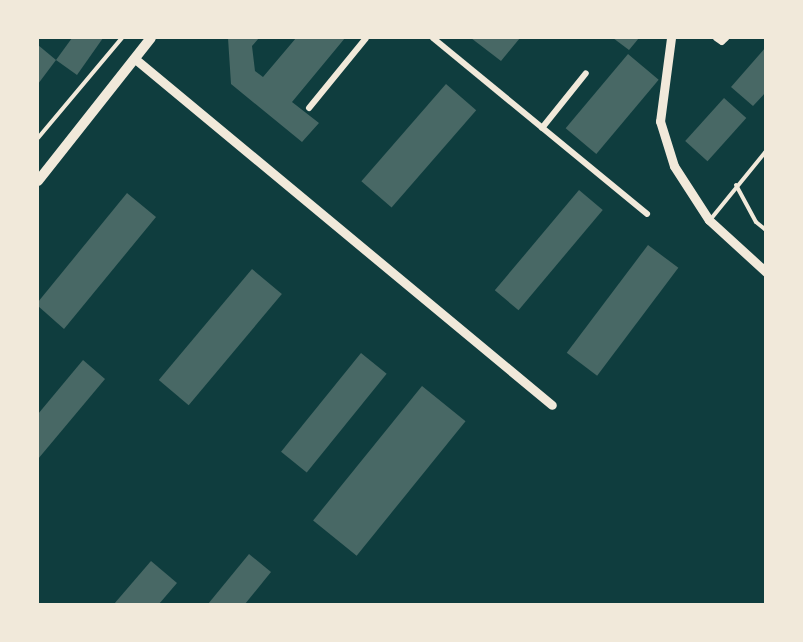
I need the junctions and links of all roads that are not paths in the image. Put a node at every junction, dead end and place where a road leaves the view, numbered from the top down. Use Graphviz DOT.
graph roads {
  1 [pos="122,38"];
  2 [pos="151,38"];
  3 [pos="366,38"];
  4 [pos="434,38"];
  5 [pos="671,38"];
  6 [pos="716,38"];
  7 [pos="726,38"];
  8 [pos="134,58"];
  9 [pos="586,73"];
  10 [pos="309,108"];
  11 [pos="542,128"];
  12 [pos="38,138"];
  13 [pos="765,151"];
  14 [pos="38,181"];
  15 [pos="736,185"];
  16 [pos="646,214"];
  17 [pos="709,220"];
  18 [pos="765,230"];
  19 [pos="765,272"];
  20 [pos="552,405"];
  1 -- 12 [label="lane"];
  2 -- 8 [label="main road"];
  3 -- 10 [label="street"];
  4 -- 11 [label="street"];
  5 -- 17 [label="street"];
  6 -- 7 [label="street"];
  8 -- 14 [label="main road"];
  8 -- 20 [label="street"];
  9 -- 11 [label="street"];
  11 -- 16 [label="street"];
  13 -- 15 [label="lane"];
  15 -- 17 [label="lane"];
  15 -- 18 [label="lane"];
  17 -- 19 [label="street"];
}
